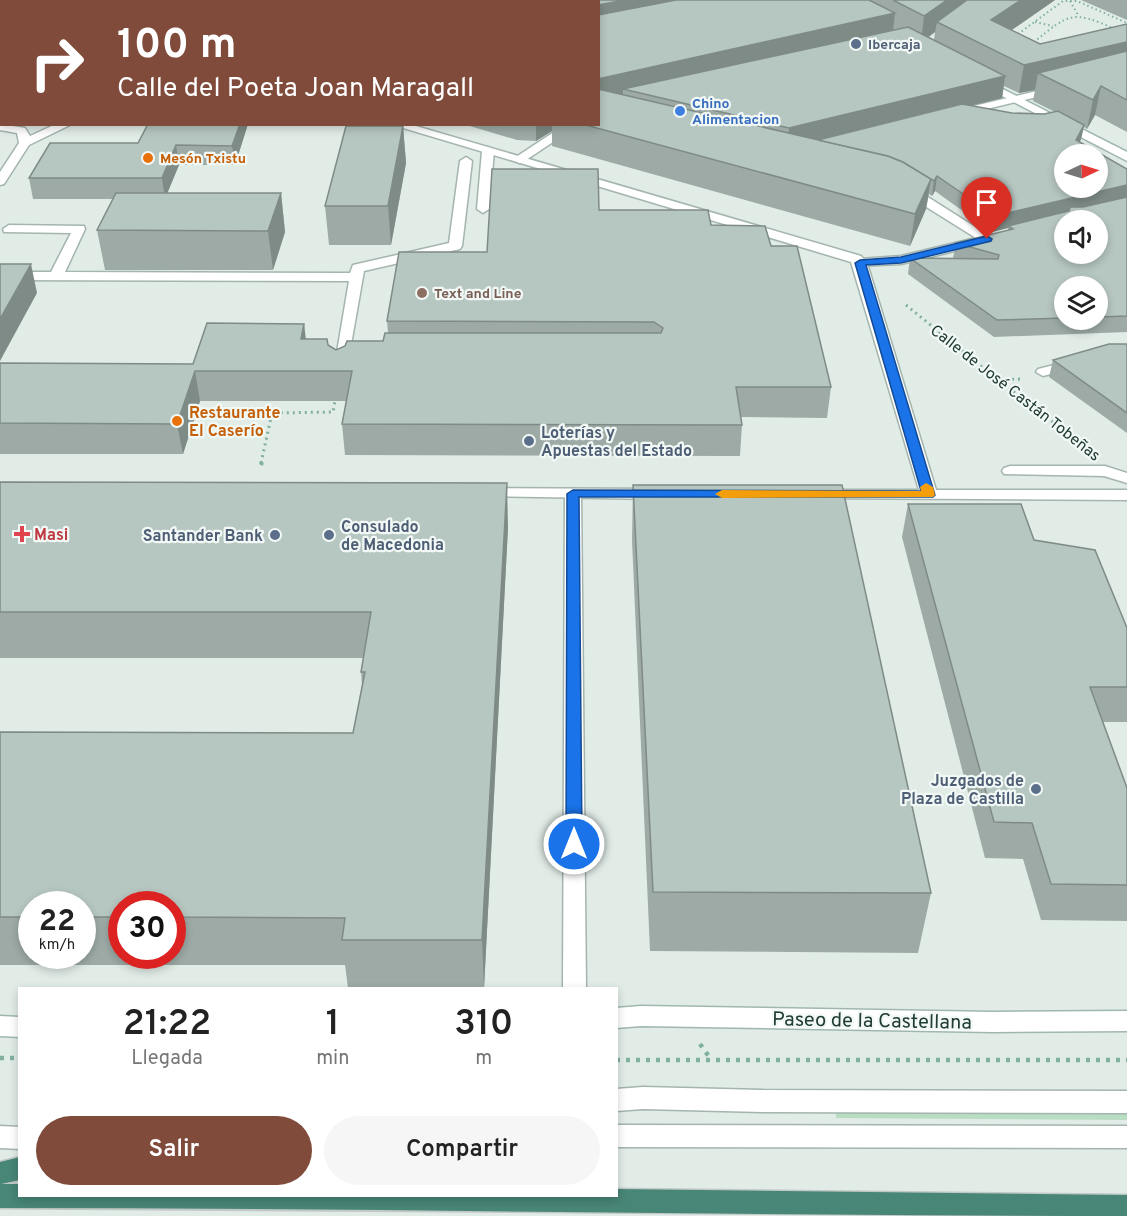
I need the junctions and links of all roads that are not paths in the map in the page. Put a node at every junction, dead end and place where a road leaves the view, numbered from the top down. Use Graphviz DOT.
graph roads {
  1 [pos="968,74"];
  2 [pos="1066,87"];
  3 [pos="1017,99"];
  4 [pos="983,119"];
  5 [pos="1056,120"];
  6 [pos="1033,122"];
  7 [pos="4,126"];
  8 [pos="63,126"];
  9 [pos="402,126"];
  10 [pos="572,126"];
  11 [pos="25,143"];
  12 [pos="488,151"];
  13 [pos="1127,157"];
  14 [pos="519,159"];
  15 [pos="466,161"];
  16 [pos="0,181"];
  17 [pos="897,184"];
  18 [pos="483,209"];
  19 [pos="9,230"];
  20 [pos="860,263"];
  21 [pos="0,276"];
  22 [pos="56,276"];
  23 [pos="355,278"];
  24 [pos="1066,366"];
  25 [pos="1043,372"];
  26 [pos="340,374"];
  27 [pos="1010,471"];
  28 [pos="1127,478"];
  29 [pos="467,493"];
  30 [pos="573,494"];
  31 [pos="677,494"];
  32 [pos="804,494"];
  33 [pos="929,495"];
  34 [pos="1127,495"];
  35 [pos="575,987"];
  36 [pos="618,1018"];
  37 [pos="1127,1022"];
  38 [pos="0,1026"];
  39 [pos="18,1027"];
  40 [pos="618,1100"];
  41 [pos="1127,1102"];
  42 [pos="618,1136"];
  43 [pos="0,1137"];
  44 [pos="1127,1137"];
  45 [pos="18,1138"];
  46 [pos="18,1168"];
  47 [pos="0,1173"];
  48 [pos="0,1196"];
  49 [pos="18,1196"];
  50 [pos="330,1197"];
  51 [pos="1127,1207"];
  1 -- 3 [label="street"];
  2 -- 3 [label="street"];
  3 -- 4 [label="street"];
  3 -- 5 [label="street"];
  5 -- 6 [label="street"];
  5 -- 13 [label="street"];
  7 -- 11 [label="street"];
  8 -- 11 [label="street"];
  9 -- 12 [label="street"];
  10 -- 14 [label="street"];
  11 -- 16 [label="street"];
  12 -- 14 [label="street"];
  12 -- 18 [label="street"];
  14 -- 20 [label="street"];
  15 -- 23 [label="street"];
  17 -- 20 [label="street"];
  19 -- 22 [label="street"];
  20 -- 33 [label="street"];
  21 -- 22 [label="street"];
  22 -- 23 [label="street"];
  23 -- 26 [label="street"];
  24 -- 25 [label="street"];
  27 -- 28 [label="street"];
  29 -- 30 [label="street"];
  30 -- 31 [label="street"];
  30 -- 35 [label="street"];
  32 -- 33 [label="street"];
  33 -- 34 [label="street"];
  36 -- 37 [label="street, Paseo de la Castellana"];
  38 -- 39 [label="street"];
  40 -- 41 [label="street"];
  42 -- 44 [label="street"];
  43 -- 45 [label="street"];
  46 -- 47 [label="highway"];
  48 -- 49 [label="highway"];
  50 -- 51 [label="highway"];
}
